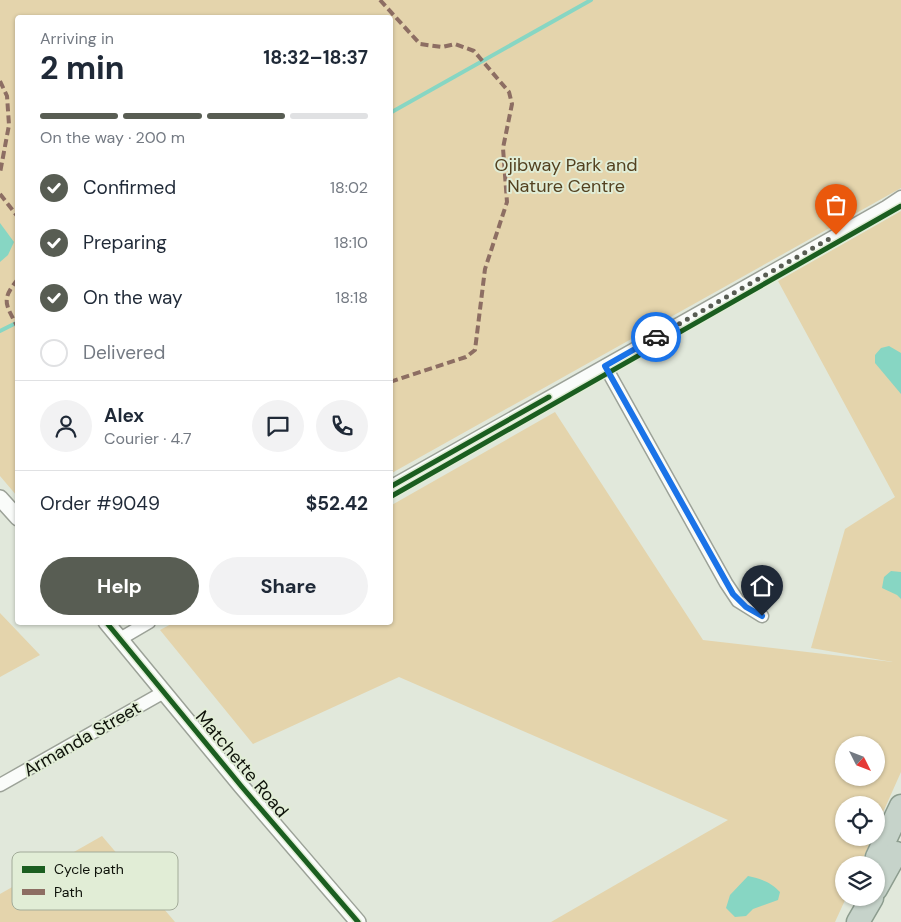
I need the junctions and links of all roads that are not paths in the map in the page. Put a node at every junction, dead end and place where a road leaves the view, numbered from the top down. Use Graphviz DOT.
graph roads {
  1 [pos="901,197"];
  2 [pos="605,366"];
  3 [pos="393,485"];
  4 [pos="0,498"];
  5 [pos="15,515"];
  6 [pos="762,616"];
  7 [pos="108,625"];
  8 [pos="144,625"];
  9 [pos="120,639"];
  10 [pos="164,692"];
  11 [pos="0,785"];
  12 [pos="901,806"];
  13 [pos="901,843"];
  14 [pos="877,856"];
  15 [pos="885,872"];
  16 [pos="358,922"];
  1 -- 2 [label="street"];
  2 -- 3 [label="street"];
  2 -- 6 [label="street"];
  4 -- 5 [label="street"];
  7 -- 9 [label="street, Matchette Road"];
  8 -- 9 [label="street"];
  9 -- 10 [label="street, Matchette Road"];
  10 -- 11 [label="street, Armanda Street"];
  10 -- 16 [label="street, Matchette Road"];
  12 -- 14 [label="highway"];
  13 -- 15 [label="highway"];
}
